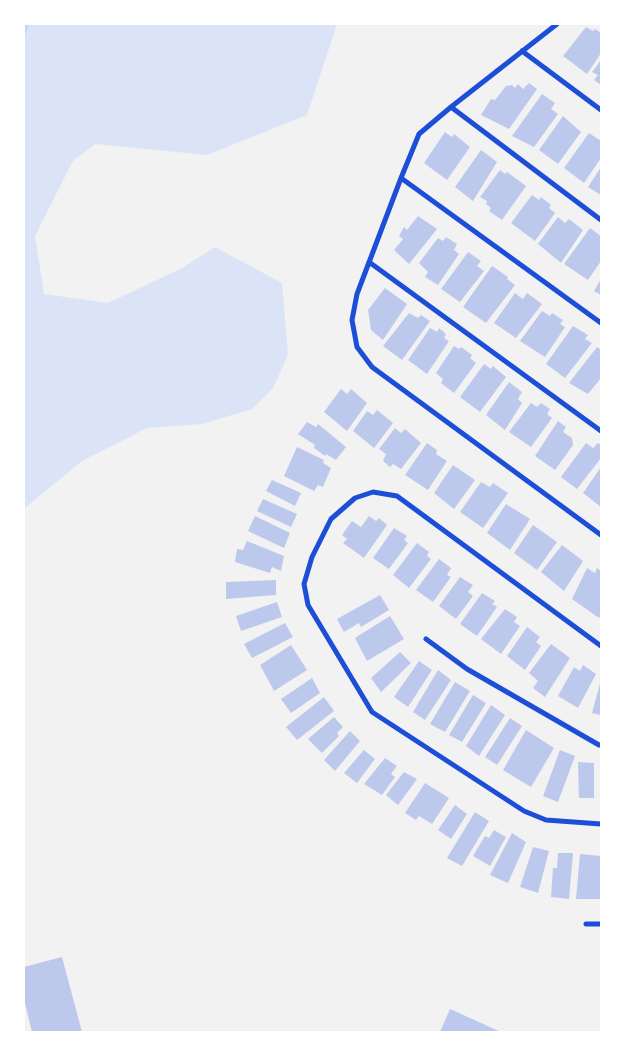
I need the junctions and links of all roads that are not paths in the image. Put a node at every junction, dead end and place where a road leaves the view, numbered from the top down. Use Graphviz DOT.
graph roads {
  1 [pos="557,24"];
  2 [pos="522,51"];
  3 [pos="451,107"];
  4 [pos="601,110"];
  5 [pos="401,178"];
  6 [pos="601,220"];
  7 [pos="369,262"];
  8 [pos="601,323"];
  9 [pos="601,431"];
  10 [pos="601,535"];
  11 [pos="426,639"];
  12 [pos="601,646"];
  13 [pos="601,745"];
  14 [pos="601,824"];
  15 [pos="586,924"];
  16 [pos="601,924"];
  1 -- 2 [label="street"];
  2 -- 3 [label="street"];
  2 -- 4 [label="street"];
  3 -- 5 [label="street"];
  3 -- 6 [label="street"];
  5 -- 7 [label="street"];
  5 -- 8 [label="street"];
  7 -- 9 [label="street"];
  7 -- 10 [label="street"];
  11 -- 13 [label="street"];
  12 -- 14 [label="street"];
  15 -- 16 [label="street"];
}
